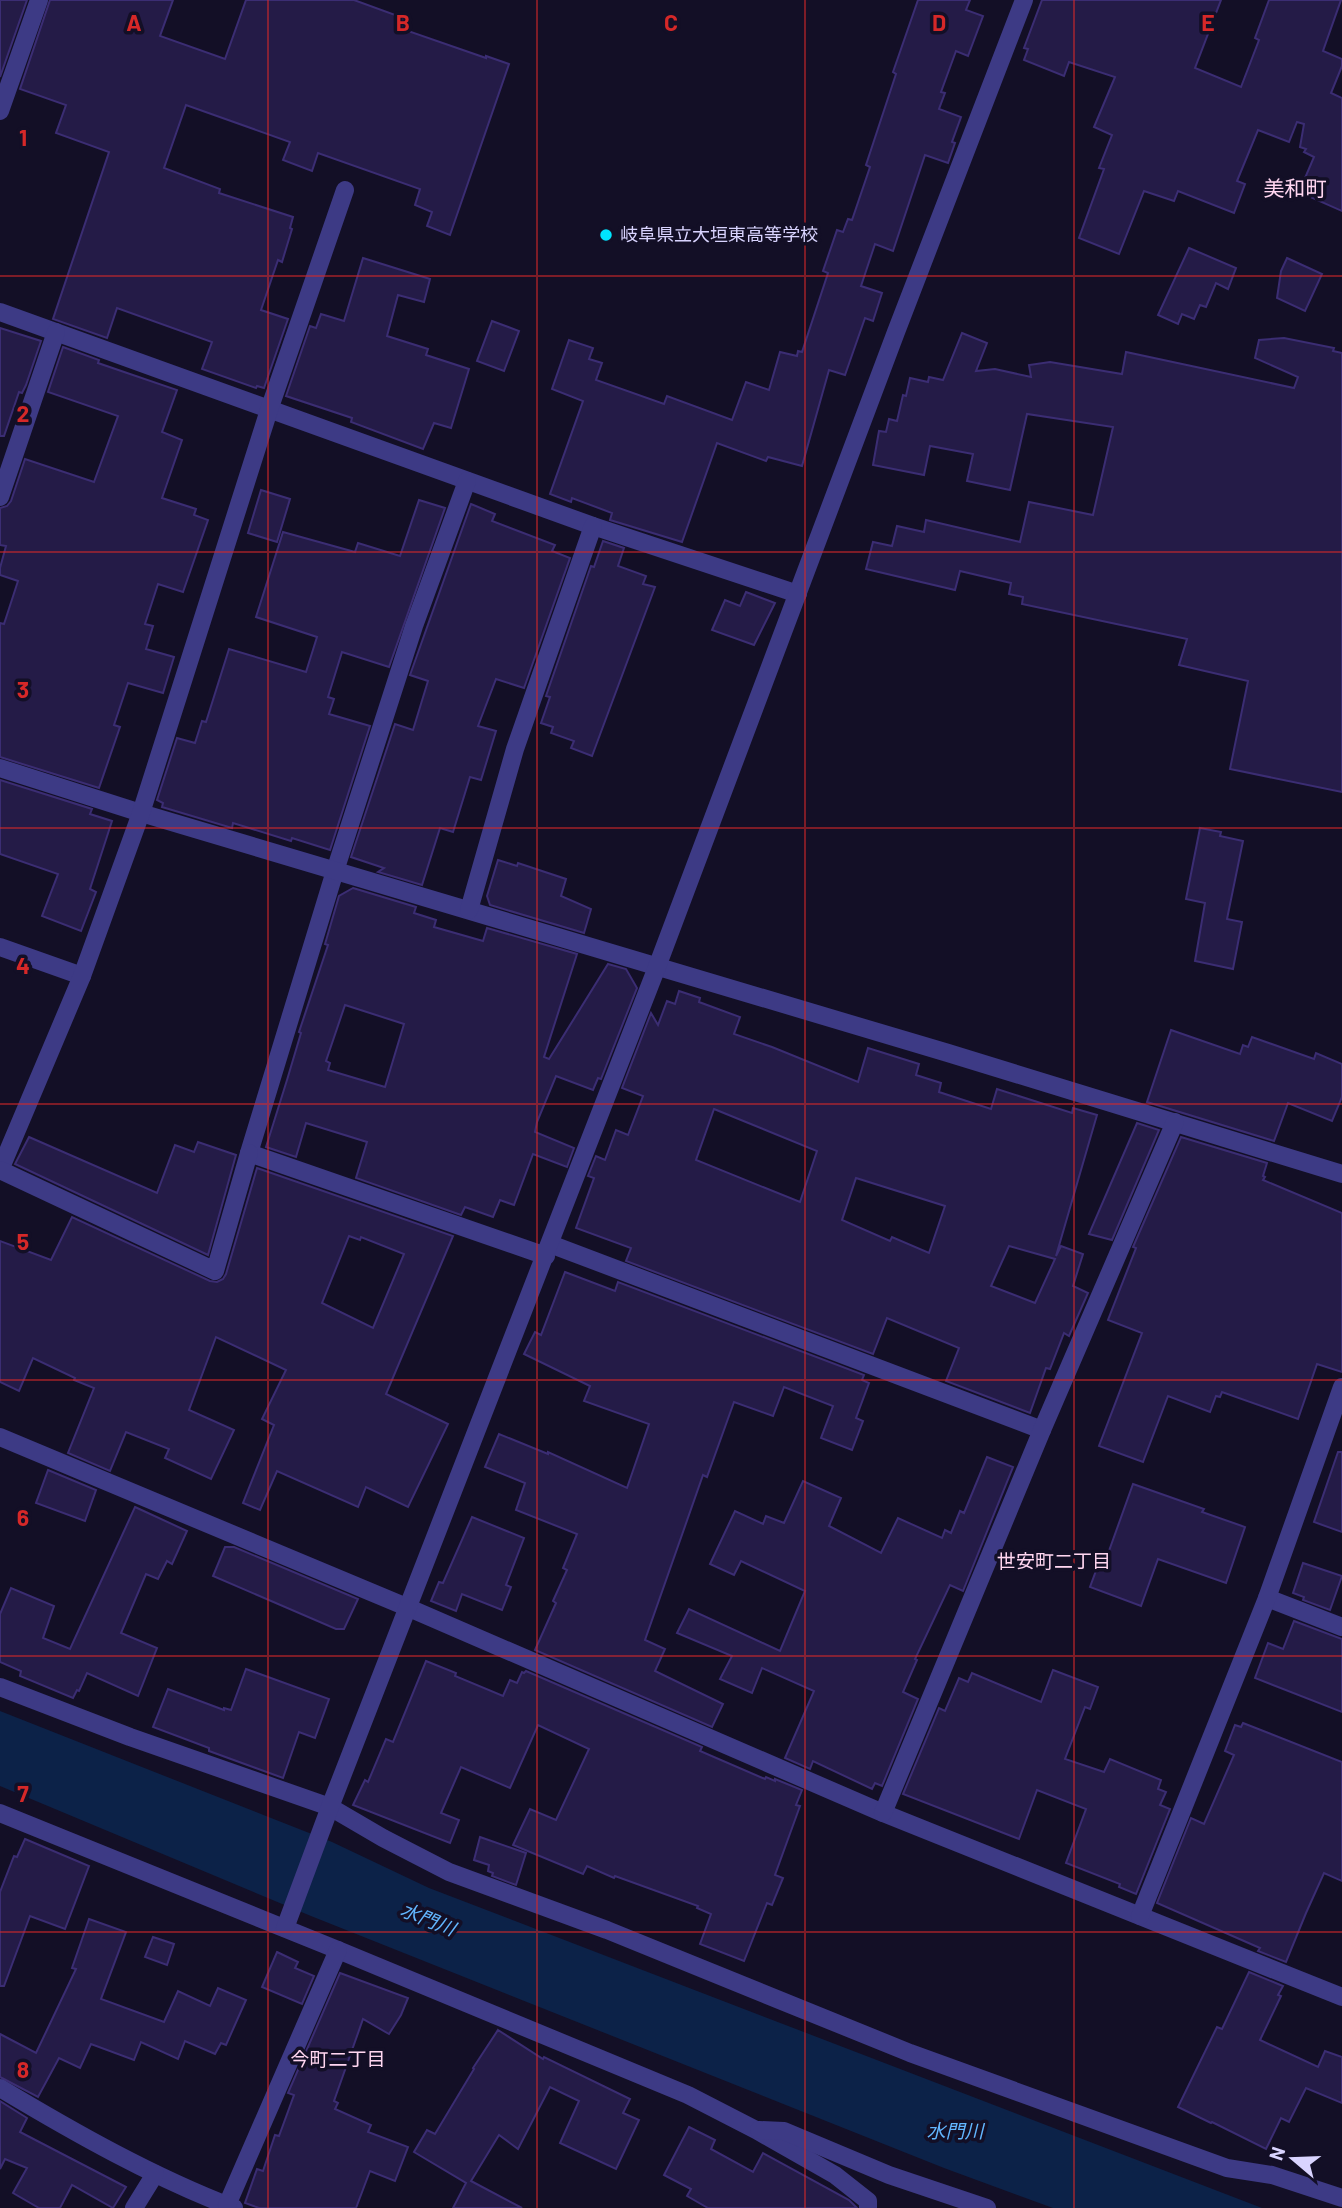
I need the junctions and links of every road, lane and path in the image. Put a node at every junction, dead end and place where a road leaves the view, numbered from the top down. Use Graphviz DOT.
graph roads {
  1 [pos="40,0"];
  2 [pos="1024,0"];
  3 [pos="0,111"];
  4 [pos="345,190"];
  5 [pos="0,312"];
  6 [pos="57,332"];
  7 [pos="269,410"];
  8 [pos="467,481"];
  9 [pos="0,497"];
  10 [pos="593,526"];
  11 [pos="798,594"];
  12 [pos="0,768"];
  13 [pos="141,813"];
  14 [pos="335,871"];
  15 [pos="469,910"];
  16 [pos="0,947"];
  17 [pos="657,967"];
  18 [pos="82,976"];
  19 [pos="1175,1122"];
  20 [pos="249,1153"];
  21 [pos="0,1170"];
  22 [pos="1342,1174"];
  23 [pos="548,1250"];
  24 [pos="1342,1387"];
  25 [pos="1042,1430"];
  26 [pos="0,1437"];
  27 [pos="1267,1598"];
  28 [pos="409,1608"];
  29 [pos="1342,1627"];
  30 [pos="0,1687"];
  31 [pos="330,1808"];
  32 [pos="0,1813"];
  33 [pos="883,1813"];
  34 [pos="1140,1916"];
  35 [pos="288,1920"];
  36 [pos="338,1950"];
  37 [pos="1342,1997"];
  38 [pos="0,2088"];
  39 [pos="756,2130"];
  40 [pos="155,2174"];
  41 [pos="1342,2198"];
  42 [pos="231,2207"];
  43 [pos="134,2208"];
  44 [pos="868,2208"];
  45 [pos="987,2208"];
  1 -- 3 [label="street"];
  2 -- 11 [label="street"];
  4 -- 7 [label="street"];
  5 -- 6 [label="street"];
  6 -- 7 [label="street"];
  6 -- 9 [label="street"];
  7 -- 8 [label="street"];
  7 -- 13 [label="street"];
  8 -- 10 [label="street"];
  8 -- 14 [label="street"];
  10 -- 11 [label="street"];
  10 -- 15 [label="street"];
  11 -- 17 [label="street"];
  12 -- 13 [label="street"];
  13 -- 14 [label="street"];
  13 -- 18 [label="street"];
  14 -- 15 [label="street"];
  14 -- 20 [label="street"];
  15 -- 17 [label="street"];
  16 -- 18 [label="street"];
  17 -- 19 [label="street"];
  17 -- 23 [label="street"];
  18 -- 21 [label="street"];
  19 -- 22 [label="street"];
  19 -- 25 [label="street"];
  20 -- 21 [label="street"];
  20 -- 23 [label="street"];
  23 -- 25 [label="street"];
  23 -- 28 [label="street"];
  24 -- 27 [label="street"];
  25 -- 33 [label="street"];
  26 -- 28 [label="street"];
  27 -- 29 [label="street"];
  27 -- 34 [label="street"];
  28 -- 31 [label="street"];
  28 -- 33 [label="street"];
  30 -- 31 [label="street"];
  31 -- 35 [label="street"];
  31 -- 41 [label="street"];
  32 -- 35 [label="street"];
  33 -- 34 [label="street"];
  34 -- 37 [label="street"];
  35 -- 36 [label="street"];
  36 -- 39 [label="street"];
  36 -- 42 [label="street"];
  38 -- 40 [label="street"];
  39 -- 44 [label="street"];
  39 -- 45 [label="street"];
  40 -- 42 [label="street"];
  40 -- 43 [label="street"];
}
